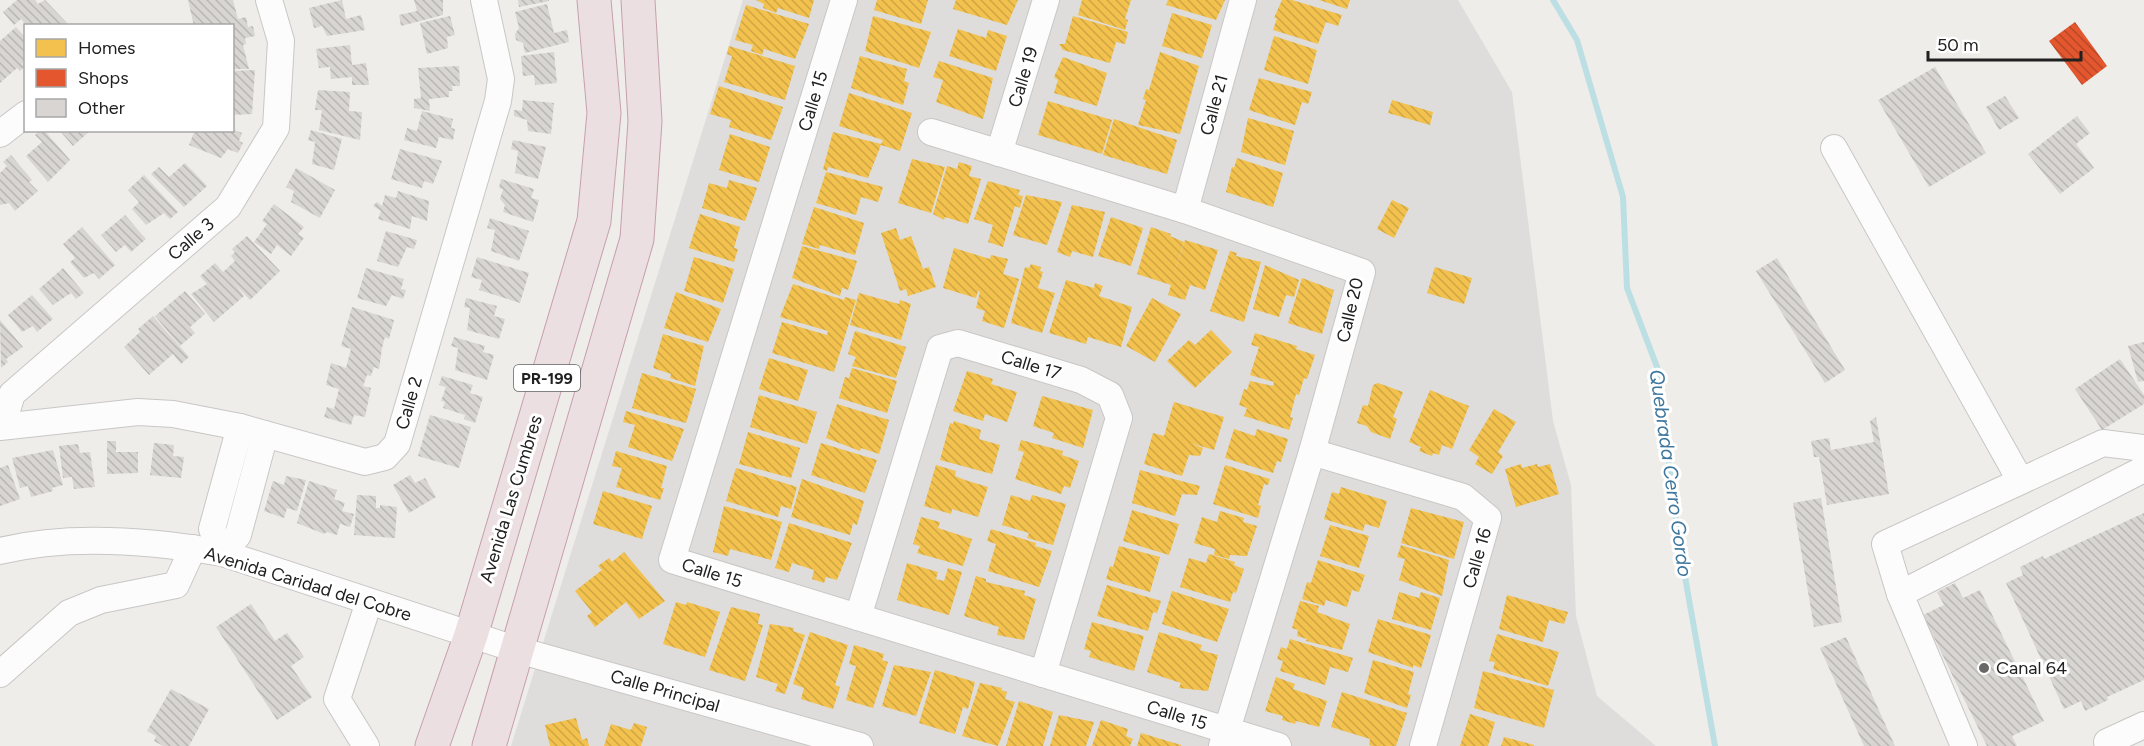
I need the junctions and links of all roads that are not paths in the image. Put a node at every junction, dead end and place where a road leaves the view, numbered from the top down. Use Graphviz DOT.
graph roads {
  1 [pos="269,0"];
  2 [pos="484,0"];
  3 [pos="594,0"];
  4 [pos="638,0"];
  5 [pos="843,0"];
  6 [pos="1046,0"];
  7 [pos="1243,0"];
  8 [pos="24,116"];
  9 [pos="931,132"];
  10 [pos="0,134"];
  11 [pos="1833,148"];
  12 [pos="999,153"];
  13 [pos="1185,210"];
  14 [pos="1,427"];
  15 [pos="240,427"];
  16 [pos="265,434"];
  17 [pos="2144,448"];
  18 [pos="1312,452"];
  19 [pos="2144,469"];
  20 [pos="2020,480"];
  21 [pos="194,548"];
  22 [pos="0,551"];
  23 [pos="222,553"];
  24 [pos="1900,594"];
  25 [pos="369,602"];
  26 [pos="858,617"];
  27 [pos="471,635"];
  28 [pos="518,650"];
  29 [pos="0,674"];
  30 [pos="1043,674"];
  31 [pos="2144,725"];
  32 [pos="1225,738"];
  33 [pos="2107,742"];
  34 [pos="366,746"];
  35 [pos="432,746"];
  36 [pos="489,746"];
  37 [pos="860,746"];
  38 [pos="1278,746"];
  39 [pos="1424,746"];
  40 [pos="1964,746"];
  1 -- 14 [label="street, Calle 3"];
  2 -- 16 [label="street, Calle 2"];
  3 -- 27 [label="highway, Avenida Las Cumbres / PR-199"];
  4 -- 28 [label="highway, PR-199"];
  5 -- 26 [label="street, Calle 15"];
  6 -- 12 [label="street, Calle 19"];
  7 -- 13 [label="street, Calle 21"];
  8 -- 10 [label="street"];
  9 -- 12 [label="street, Calle 20"];
  11 -- 20 [label="street"];
  12 -- 13 [label="street, Calle 20"];
  13 -- 18 [label="street, Calle 20"];
  14 -- 15 [label="street, Calle 2"];
  15 -- 16 [label="street, Calle 2"];
  15 -- 23 [label="street"];
  16 -- 23 [label="street"];
  17 -- 20 [label="street"];
  18 -- 32 [label="street, Calle 20"];
  18 -- 39 [label="street, Calle 16"];
  19 -- 24 [label="street"];
  20 -- 24 [label="street"];
  21 -- 22 [label="street, Avenida Caridad del Cobre"];
  21 -- 23 [label="street, Avenida Caridad del Cobre"];
  21 -- 29 [label="street"];
  23 -- 25 [label="street, Avenida Caridad del Cobre"];
  24 -- 40 [label="street"];
  25 -- 27 [label="street, Avenida Caridad del Cobre"];
  25 -- 34 [label="street"];
  26 -- 30 [label="street, Calle 15"];
  26 -- 30 [label="street, Calle 17"];
  27 -- 28 [label="street, Calle Principal"];
  27 -- 35 [label="highway, Avenida Las Cumbres / PR-199"];
  28 -- 36 [label="highway, PR-199"];
  28 -- 37 [label="street, Calle Principal"];
  30 -- 32 [label="street, Calle 15"];
  31 -- 33 [label="street"];
  32 -- 38 [label="street, Calle 15"];
}
